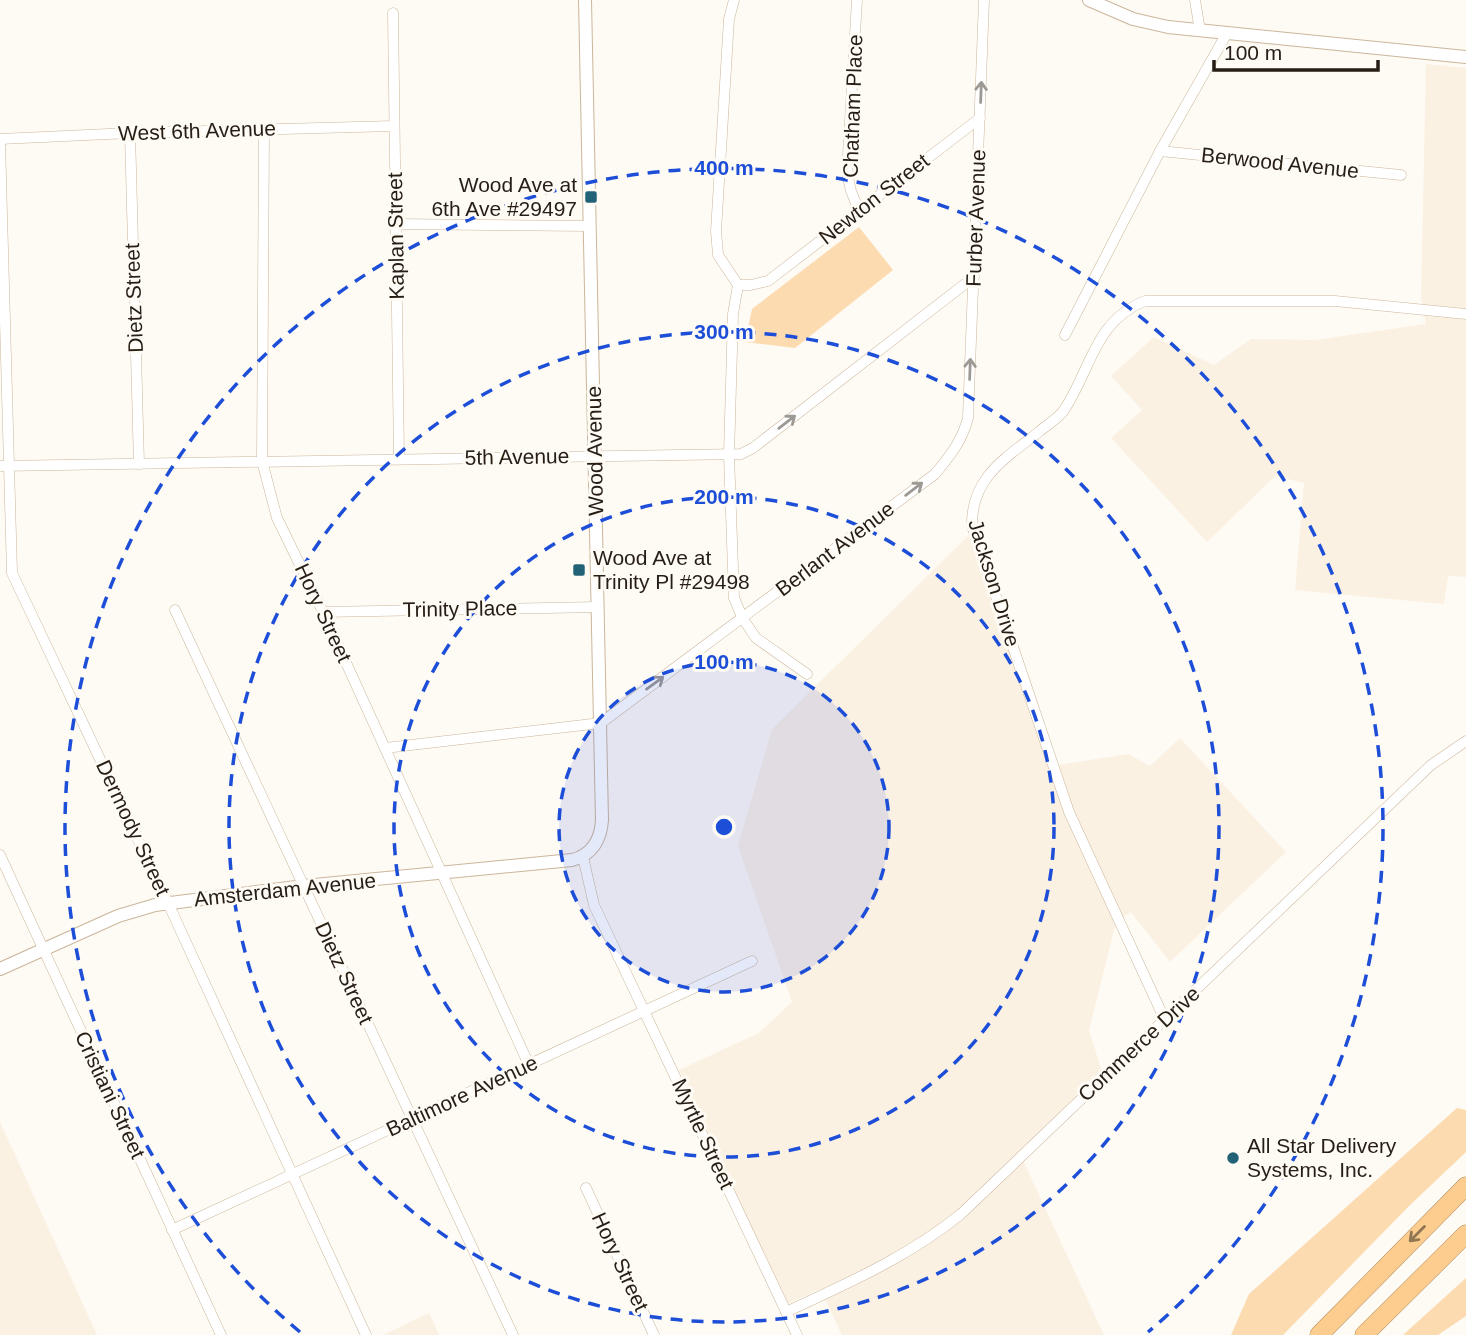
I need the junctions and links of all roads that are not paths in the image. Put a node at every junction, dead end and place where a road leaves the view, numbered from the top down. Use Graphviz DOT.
graph roads {
  1 [pos="585,0"];
  2 [pos="734,0"];
  3 [pos="857,0"];
  4 [pos="984,0"];
  5 [pos="1089,0"];
  6 [pos="1195,0"];
  7 [pos="393,13"];
  8 [pos="1200,31"];
  9 [pos="1227,33"];
  10 [pos="1466,57"];
  11 [pos="980,118"];
  12 [pos="394,125"];
  13 [pos="264,129"];
  14 [pos="130,133"];
  15 [pos="0,141"];
  16 [pos="1160,150"];
  17 [pos="1401,175"];
  18 [pos="859,211"];
  19 [pos="396,224"];
  20 [pos="590,226"];
  21 [pos="974,277"];
  22 [pos="738,285"];
  23 [pos="1466,314"];
  24 [pos="1065,335"];
  25 [pos="963,436"];
  26 [pos="595,456"];
  27 [pos="729,456"];
  28 [pos="399,459"];
  29 [pos="262,461"];
  30 [pos="139,464"];
  31 [pos="4,466"];
  32 [pos="598,607"];
  33 [pos="175,610"];
  34 [pos="323,611"];
  35 [pos="743,619"];
  36 [pos="807,674"];
  37 [pos="600,724"];
  38 [pos="1466,741"];
  39 [pos="385,748"];
  40 [pos="0,855"];
  41 [pos="583,857"];
  42 [pos="441,874"];
  43 [pos="304,886"];
  44 [pos="168,903"];
  45 [pos="44,950"];
  46 [pos="752,961"];
  47 [pos="0,969"];
  48 [pos="645,1011"];
  49 [pos="1164,1018"];
  50 [pos="529,1065"];
  51 [pos="412,1119"];
  52 [pos="292,1175"];
  53 [pos="1466,1186"];
  54 [pos="586,1188"];
  55 [pos="172,1230"];
  56 [pos="1466,1234"];
  57 [pos="786,1312"];
  58 [pos="221,1335"];
  59 [pos="366,1335"];
  60 [pos="513,1335"];
  61 [pos="654,1335"];
  62 [pos="797,1335"];
  63 [pos="1319,1335"];
  64 [pos="1364,1335"];
  1 -- 20 [label="main road, Wood Avenue"];
  2 -- 22 [label="street"];
  3 -- 18 [label="street, Chatham Place"];
  11 -- 4 [label="street, Furber Avenue, one-way"];
  5 -- 8 [label="main road"];
  6 -- 8 [label="street"];
  7 -- 12 [label="street, Kaplan Street"];
  8 -- 9 [label="main road"];
  9 -- 10 [label="main road"];
  9 -- 16 [label="street"];
  11 -- 18 [label="street, Newton Street"];
  11 -- 21 [label="street, Furber Avenue"];
  12 -- 13 [label="street, West 6th Avenue"];
  12 -- 19 [label="street, Kaplan Street"];
  13 -- 14 [label="street, West 6th Avenue"];
  13 -- 29 [label="street, Hory Street"];
  14 -- 15 [label="street, West 6th Avenue"];
  14 -- 30 [label="street, Dietz Street"];
  15 -- 31 [label="street, Dermody Street"];
  16 -- 17 [label="street, Berwood Avenue"];
  16 -- 24 [label="street"];
  18 -- 22 [label="street, Newton Street"];
  19 -- 20 [label="street"];
  19 -- 28 [label="street, Kaplan Street"];
  20 -- 26 [label="main road, Wood Avenue"];
  25 -- 21 [label="street, Furber Avenue, one-way"];
  27 -- 21 [label="street, 5th Avenue, one-way"];
  22 -- 27 [label="street"];
  23 -- 49 [label="street, Jackson Drive"];
  35 -- 25 [label="street, Berlant Avenue, one-way"];
  26 -- 27 [label="street, 5th Avenue"];
  26 -- 28 [label="street, 5th Avenue"];
  26 -- 32 [label="main road, Wood Avenue"];
  27 -- 35 [label="street"];
  28 -- 29 [label="street, 5th Avenue"];
  29 -- 30 [label="street, 5th Avenue"];
  29 -- 34 [label="street, Hory Street"];
  30 -- 31 [label="street, 5th Avenue"];
  31 -- 44 [label="street, Dermody Street"];
  32 -- 34 [label="street, Trinity Place"];
  32 -- 37 [label="main road, Wood Avenue"];
  33 -- 43 [label="street, Dietz Street"];
  34 -- 39 [label="street, Hory Street"];
  35 -- 36 [label="street"];
  37 -- 35 [label="street, Berlant Avenue, one-way"];
  37 -- 39 [label="street, Berlant Avenue"];
  37 -- 41 [label="main road, Wood Avenue"];
  38 -- 49 [label="street, Commerce Drive"];
  39 -- 42 [label="street, Hory Street"];
  40 -- 45 [label="street, Cristiani Street"];
  41 -- 42 [label="main road, Amsterdam Avenue"];
  41 -- 48 [label="street, Myrtle Street"];
  42 -- 43 [label="main road, Amsterdam Avenue"];
  42 -- 50 [label="street, Hory Street"];
  43 -- 44 [label="main road, Amsterdam Avenue"];
  43 -- 51 [label="street, Dietz Street"];
  44 -- 45 [label="main road, Amsterdam Avenue"];
  44 -- 52 [label="street, Dermody Street"];
  45 -- 47 [label="main road, Amsterdam Avenue"];
  45 -- 55 [label="street, Cristiani Street"];
  46 -- 48 [label="street, Baltimore Avenue"];
  48 -- 50 [label="street, Baltimore Avenue"];
  48 -- 57 [label="street, Myrtle Street"];
  49 -- 57 [label="street, Commerce Drive"];
  50 -- 51 [label="street, Baltimore Avenue"];
  51 -- 52 [label="street, Baltimore Avenue"];
  51 -- 60 [label="street, Dietz Street"];
  52 -- 55 [label="street, Baltimore Avenue"];
  52 -- 59 [label="street, Dermody Street"];
  53 -- 63 [label="highway, one-way"];
  54 -- 61 [label="street, Hory Street"];
  55 -- 58 [label="street, Cristiani Street"];
  56 -- 64 [label="highway"];
  57 -- 62 [label="street, Myrtle Street"];
}
